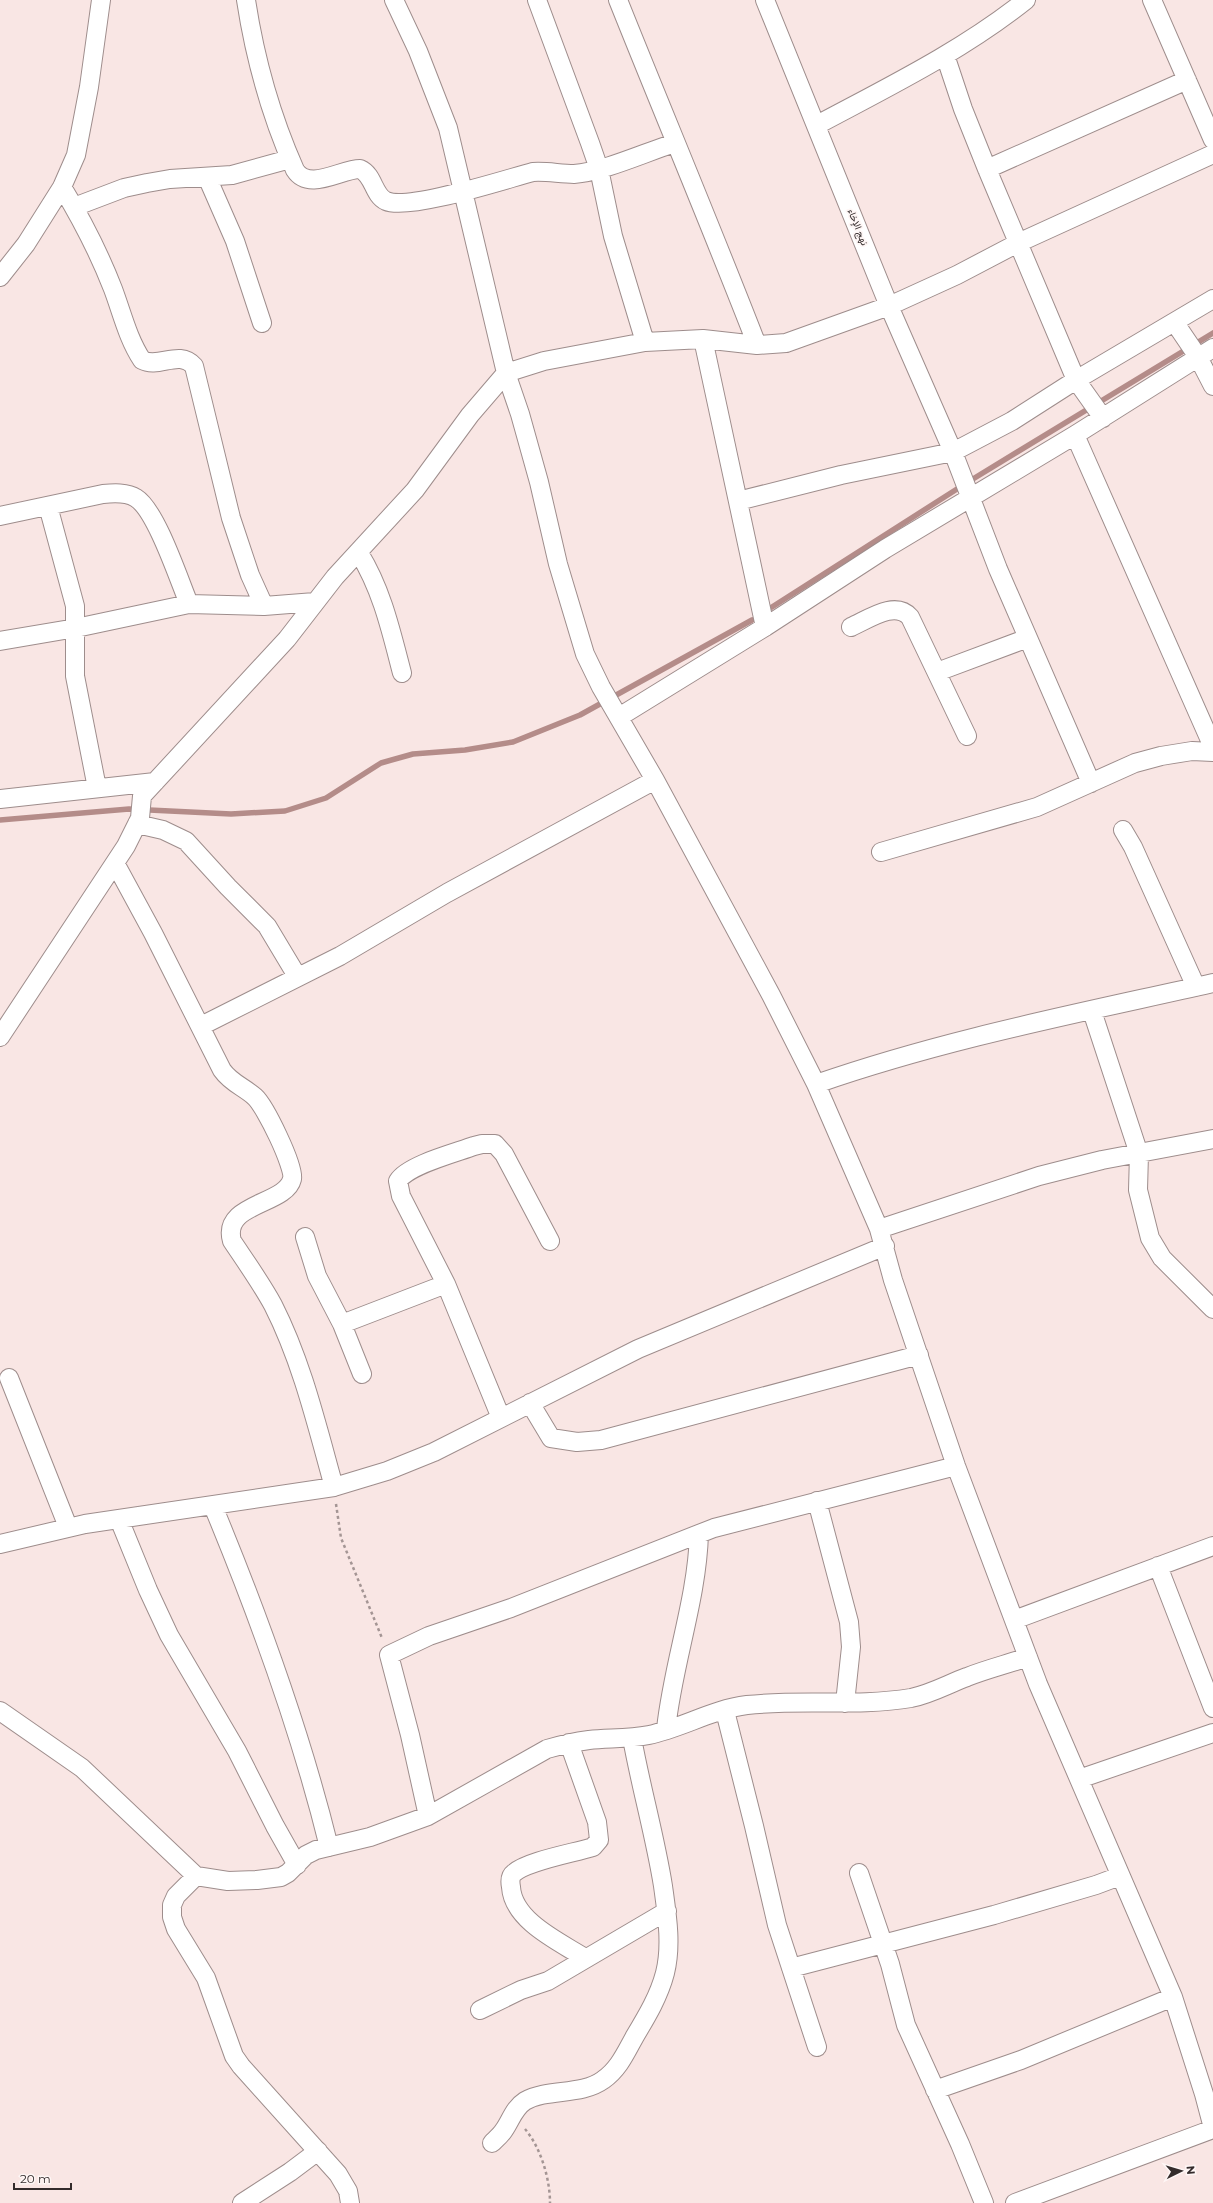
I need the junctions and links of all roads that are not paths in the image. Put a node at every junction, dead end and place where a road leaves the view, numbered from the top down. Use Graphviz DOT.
graph roads {
  1 [pos="101,0"];
  2 [pos="246,0"];
  3 [pos="394,0"];
  4 [pos="537,0"];
  5 [pos="618,0"];
  6 [pos="765,0"];
  7 [pos="1026,0"];
  8 [pos="1152,0"];
  9 [pos="945,56"];
  10 [pos="1187,80"];
  11 [pos="817,125"];
  12 [pos="1213,140"];
  13 [pos="675,143"];
  14 [pos="1213,154"];
  15 [pos="290,159"];
  16 [pos="599,169"];
  17 [pos="987,169"];
  18 [pos="207,177"];
  19 [pos="62,188"];
  20 [pos="463,190"];
  21 [pos="74,207"];
  22 [pos="1018,244"];
  23 [pos="0,277"];
  24 [pos="1213,299"];
  25 [pos="889,306"];
  26 [pos="1175,322"];
  27 [pos="262,323"];
  28 [pos="703,339"];
  29 [pos="645,342"];
  30 [pos="757,345"];
  31 [pos="1206,352"];
  32 [pos="506,373"];
  33 [pos="1076,380"];
  34 [pos="1213,386"];
  35 [pos="1103,418"];
  36 [pos="1075,435"];
  37 [pos="953,452"];
  38 [pos="970,499"];
  39 [pos="738,501"];
  40 [pos="48,506"];
  41 [pos="0,516"];
  42 [pos="359,553"];
  43 [pos="315,602"];
  44 [pos="189,604"];
  45 [pos="264,606"];
  46 [pos="765,627"];
  47 [pos="851,627"];
  48 [pos="76,628"];
  49 [pos="1028,638"];
  50 [pos="0,641"];
  51 [pos="937,672"];
  52 [pos="402,673"];
  53 [pos="619,716"];
  54 [pos="967,736"];
  55 [pos="1213,747"];
  56 [pos="1213,752"];
  57 [pos="655,780"];
  58 [pos="155,782"];
  59 [pos="1091,783"];
  60 [pos="97,788"];
  61 [pos="0,799"];
  62 [pos="139,821"];
  63 [pos="1123,830"];
  64 [pos="880,852"];
  65 [pos="115,863"];
  66 [pos="298,976"];
  67 [pos="1205,985"];
  68 [pos="1092,1011"];
  69 [pos="201,1026"];
  70 [pos="0,1037"];
  71 [pos="816,1084"];
  72 [pos="1213,1139"];
  73 [pos="1139,1154"];
  74 [pos="879,1229"];
  75 [pos="305,1236"];
  76 [pos="550,1241"];
  77 [pos="885,1246"];
  78 [pos="446,1284"];
  79 [pos="1213,1309"];
  80 [pos="342,1324"];
  81 [pos="919,1355"];
  82 [pos="362,1374"];
  83 [pos="9,1378"];
  84 [pos="530,1403"];
  85 [pos="501,1418"];
  86 [pos="956,1466"];
  87 [pos="334,1487"];
  88 [pos="816,1501"];
  89 [pos="213,1506"];
  90 [pos="119,1519"];
  91 [pos="68,1527"];
  92 [pos="699,1534"];
  93 [pos="0,1544"];
  94 [pos="1213,1546"];
  95 [pos="1158,1566"];
  96 [pos="1014,1620"];
  97 [pos="1028,1657"];
  98 [pos="845,1703"];
  99 [pos="1213,1708"];
  100 [pos="0,1711"];
  101 [pos="725,1711"];
  102 [pos="666,1729"];
  103 [pos="1213,1733"];
  104 [pos="632,1738"];
  105 [pos="569,1743"];
  106 [pos="1079,1779"];
  107 [pos="428,1816"];
  108 [pos="329,1847"];
  109 [pos="297,1865"];
  110 [pos="858,1873"];
  111 [pos="196,1876"];
  112 [pos="1120,1876"];
  113 [pos="667,1911"];
  114 [pos="882,1943"];
  115 [pos="585,1958"];
  116 [pos="791,1968"];
  117 [pos="1172,1997"];
  118 [pos="480,2010"];
  119 [pos="817,2047"];
  120 [pos="935,2090"];
  121 [pos="1213,2128"];
  122 [pos="492,2143"];
  123 [pos="318,2151"];
  124 [pos="242,2203"];
  125 [pos="350,2203"];
  126 [pos="984,2203"];
  127 [pos="1015,2203"];
  1 -- 19 [label="street"];
  2 -- 15 [label="street"];
  3 -- 20 [label="street"];
  4 -- 16 [label="street"];
  5 -- 13 [label="street"];
  6 -- 11 [label="street, نهج الإخاء"];
  7 -- 9 [label="street"];
  8 -- 10 [label="street"];
  9 -- 11 [label="street"];
  9 -- 17 [label="street"];
  10 -- 12 [label="street"];
  10 -- 17 [label="street"];
  11 -- 25 [label="street, نهج الإخاء"];
  13 -- 16 [label="street"];
  13 -- 30 [label="street"];
  14 -- 22 [label="street"];
  15 -- 18 [label="street"];
  15 -- 20 [label="street"];
  16 -- 20 [label="street"];
  16 -- 29 [label="street"];
  17 -- 22 [label="street"];
  18 -- 21 [label="street"];
  18 -- 27 [label="street"];
  19 -- 21 [label="street"];
  19 -- 23 [label="street"];
  20 -- 32 [label="street"];
  21 -- 45 [label="street"];
  22 -- 25 [label="street"];
  22 -- 33 [label="street"];
  24 -- 26 [label="street"];
  25 -- 30 [label="street"];
  25 -- 37 [label="street, نهج الإخاء"];
  26 -- 31 [label="street"];
  26 -- 33 [label="street"];
  28 -- 29 [label="street"];
  28 -- 30 [label="street"];
  28 -- 39 [label="street"];
  29 -- 32 [label="street"];
  31 -- 34 [label="street"];
  31 -- 35 [label="street"];
  32 -- 42 [label="street"];
  32 -- 53 [label="street"];
  33 -- 35 [label="street"];
  33 -- 37 [label="street"];
  35 -- 36 [label="street"];
  36 -- 38 [label="street"];
  36 -- 55 [label="street"];
  37 -- 38 [label="street, نهج الإخاء"];
  37 -- 39 [label="street"];
  38 -- 46 [label="street"];
  38 -- 49 [label="street, نهج الإخاء"];
  39 -- 46 [label="street"];
  40 -- 41 [label="street"];
  40 -- 44 [label="street"];
  40 -- 48 [label="street"];
  42 -- 43 [label="street"];
  42 -- 52 [label="street"];
  43 -- 45 [label="street"];
  43 -- 58 [label="street"];
  44 -- 45 [label="street"];
  44 -- 48 [label="street"];
  46 -- 53 [label="street"];
  47 -- 51 [label="street"];
  48 -- 50 [label="street"];
  48 -- 60 [label="street"];
  49 -- 51 [label="street"];
  49 -- 59 [label="street, نهج الإخاء"];
  51 -- 54 [label="street"];
  53 -- 57 [label="street"];
  56 -- 59 [label="street"];
  57 -- 66 [label="street"];
  57 -- 71 [label="street"];
  58 -- 60 [label="street"];
  58 -- 62 [label="street"];
  59 -- 64 [label="street"];
  60 -- 61 [label="street"];
  62 -- 65 [label="street"];
  62 -- 66 [label="street"];
  63 -- 67 [label="street"];
  65 -- 69 [label="street"];
  65 -- 70 [label="street"];
  66 -- 69 [label="street"];
  67 -- 68 [label="street"];
  68 -- 71 [label="street"];
  68 -- 73 [label="street"];
  69 -- 87 [label="street"];
  71 -- 74 [label="street"];
  72 -- 73 [label="street"];
  73 -- 74 [label="street"];
  73 -- 79 [label="street"];
  74 -- 77 [label="street"];
  75 -- 80 [label="street"];
  76 -- 78 [label="street"];
  77 -- 81 [label="street"];
  77 -- 84 [label="street"];
  78 -- 80 [label="street"];
  78 -- 85 [label="street"];
  80 -- 82 [label="street"];
  81 -- 84 [label="street"];
  81 -- 86 [label="street"];
  83 -- 91 [label="street"];
  84 -- 85 [label="street"];
  85 -- 87 [label="street"];
  86 -- 88 [label="street"];
  86 -- 96 [label="street"];
  87 -- 89 [label="street"];
  88 -- 92 [label="street"];
  88 -- 98 [label="street"];
  89 -- 90 [label="street"];
  89 -- 108 [label="street"];
  90 -- 91 [label="street"];
  90 -- 109 [label="street"];
  91 -- 93 [label="street"];
  92 -- 102 [label="street"];
  92 -- 107 [label="street"];
  94 -- 95 [label="street"];
  95 -- 96 [label="street"];
  95 -- 99 [label="street"];
  96 -- 97 [label="street"];
  97 -- 98 [label="street"];
  97 -- 106 [label="street"];
  98 -- 101 [label="street"];
  100 -- 111 [label="street"];
  101 -- 102 [label="street"];
  101 -- 116 [label="street"];
  102 -- 104 [label="street"];
  103 -- 106 [label="street"];
  104 -- 105 [label="street"];
  104 -- 113 [label="street"];
  105 -- 107 [label="street"];
  105 -- 115 [label="street"];
  106 -- 112 [label="street"];
  107 -- 108 [label="street"];
  108 -- 109 [label="street"];
  109 -- 111 [label="street"];
  110 -- 114 [label="street"];
  111 -- 123 [label="street"];
  112 -- 114 [label="street"];
  112 -- 117 [label="street"];
  113 -- 115 [label="street"];
  113 -- 122 [label="street"];
  114 -- 116 [label="street"];
  114 -- 120 [label="street"];
  115 -- 118 [label="street"];
  116 -- 119 [label="street"];
  117 -- 120 [label="street"];
  117 -- 121 [label="street"];
  120 -- 126 [label="street"];
  121 -- 127 [label="street"];
  123 -- 124 [label="street"];
  123 -- 125 [label="street"];
}
